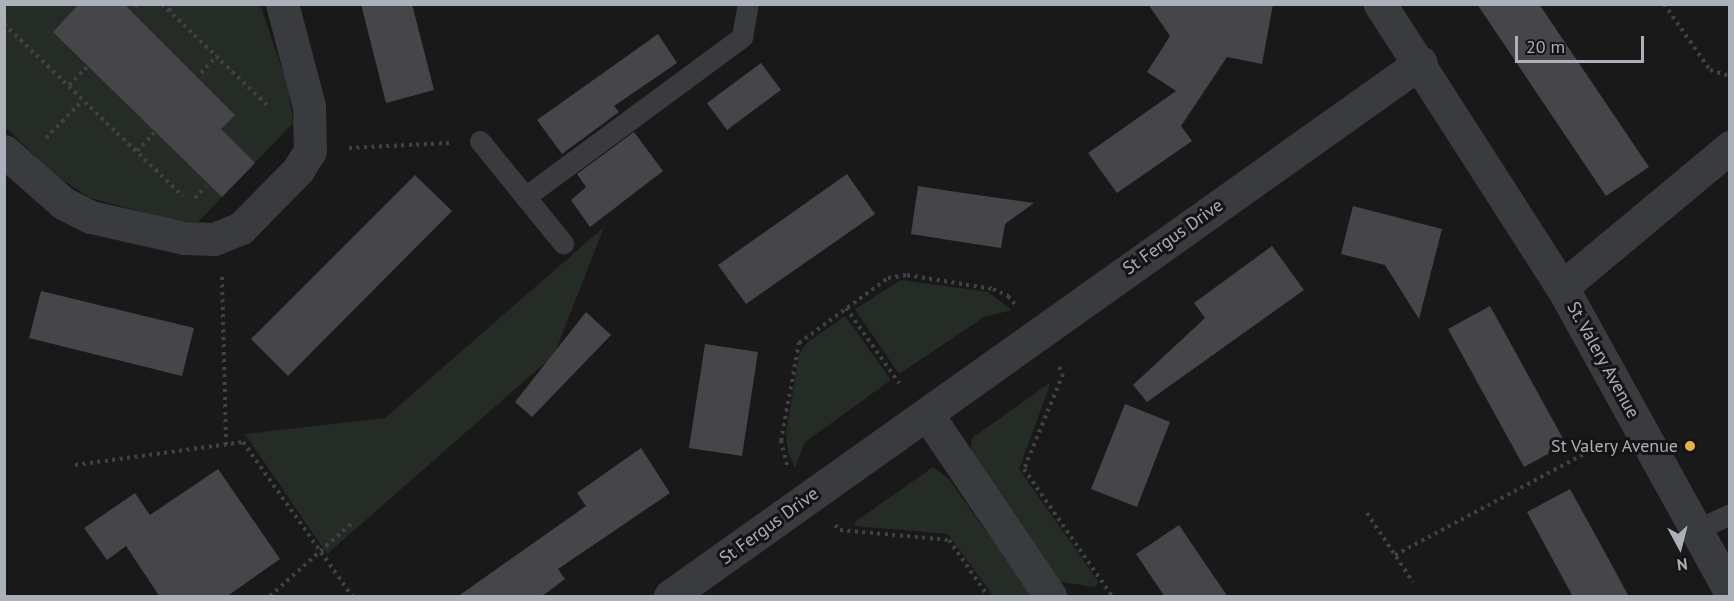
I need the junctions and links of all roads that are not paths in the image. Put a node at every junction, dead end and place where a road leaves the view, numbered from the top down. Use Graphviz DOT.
graph roads {
  1 [pos="282,4"];
  2 [pos="748,4"];
  3 [pos="1380,4"];
  4 [pos="1420,62"];
  5 [pos="480,141"];
  6 [pos="1730,147"];
  7 [pos="4,151"];
  8 [pos="525,196"];
  9 [pos="563,243"];
  10 [pos="1562,287"];
  11 [pos="927,414"];
  12 [pos="1730,514"];
  13 [pos="1696,530"];
  14 [pos="1730,591"];
  15 [pos="670,597"];
  16 [pos="1050,597"];
  1 -- 7 [label="street"];
  2 -- 8 [label="lane"];
  3 -- 4 [label="street, St. Valery Avenue"];
  4 -- 10 [label="street, St. Valery Avenue"];
  4 -- 11 [label="street, St Fergus Drive"];
  5 -- 8 [label="lane"];
  6 -- 10 [label="street, St. Valery Avenue"];
  8 -- 9 [label="lane"];
  10 -- 13 [label="street, St. Valery Avenue"];
  11 -- 15 [label="street, St Fergus Drive"];
  11 -- 16 [label="street"];
  12 -- 13 [label="lane"];
  13 -- 14 [label="street, St. Valery Avenue"];
}
